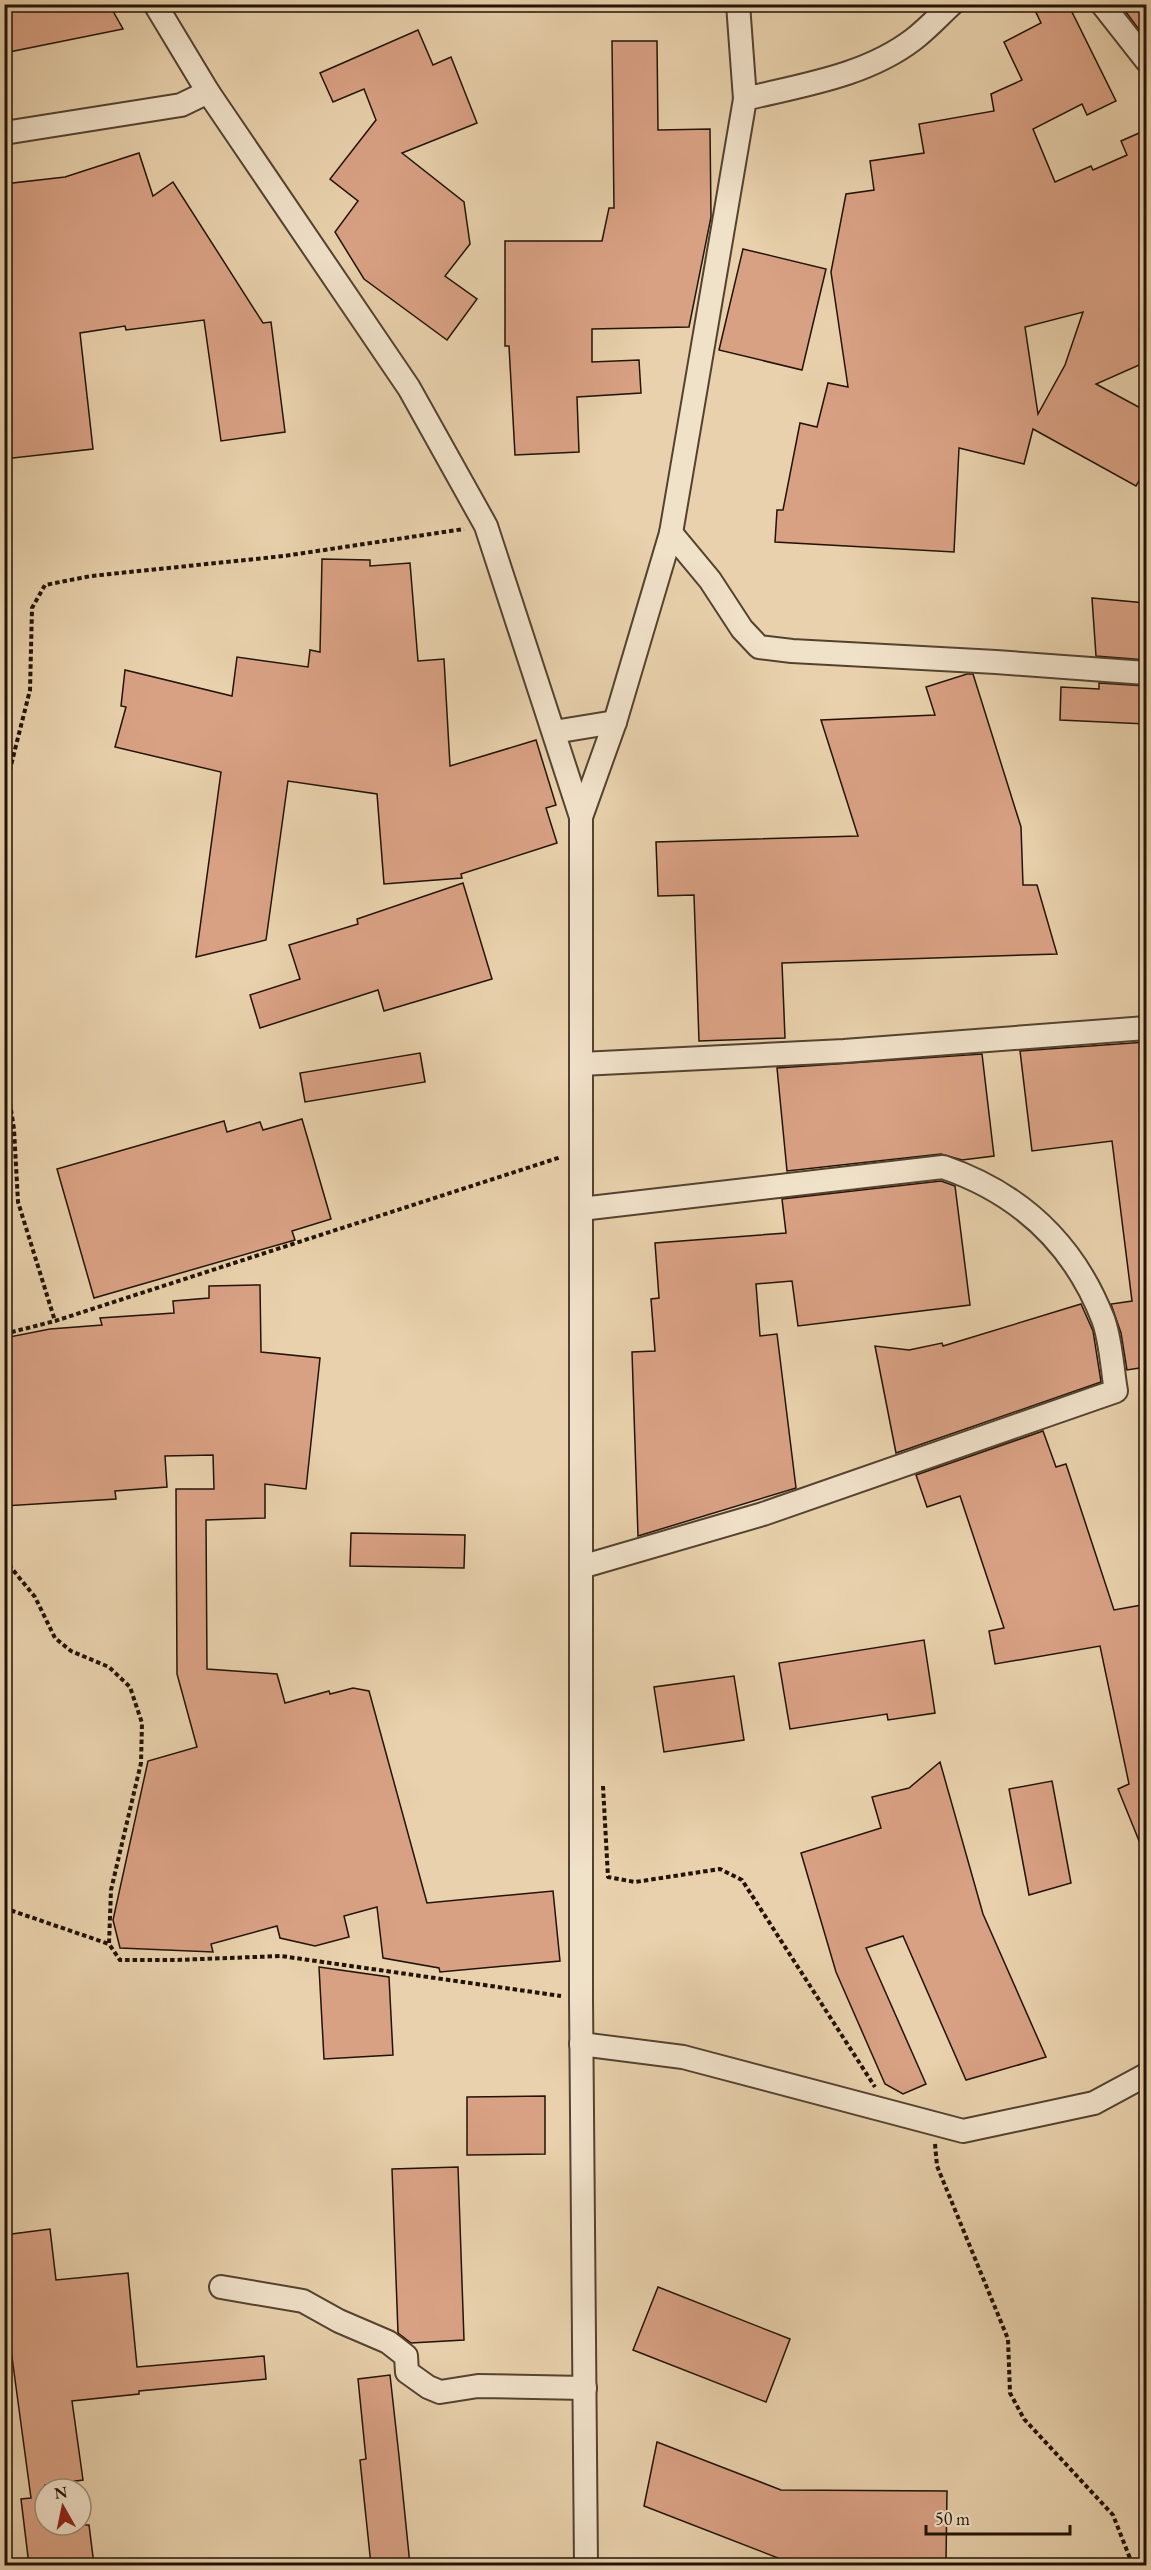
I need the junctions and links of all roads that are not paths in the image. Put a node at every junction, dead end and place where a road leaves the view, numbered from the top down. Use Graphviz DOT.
graph roads {
  1 [pos="154,4"];
  2 [pos="738,4"];
  3 [pos="952,4"];
  4 [pos="1102,4"];
  5 [pos="1146,60"];
  6 [pos="207,92"];
  7 [pos="745,99"];
  8 [pos="4,134"];
  9 [pos="671,533"];
  10 [pos="1146,673"];
  11 [pos="615,722"];
  12 [pos="554,732"];
  13 [pos="581,817"];
  14 [pos="1146,1028"];
  15 [pos="581,1064"];
  16 [pos="581,1209"];
  17 [pos="581,1568"];
  18 [pos="581,2044"];
  19 [pos="1146,2075"];
  20 [pos="221,2287"];
  21 [pos="585,2388"];
  22 [pos="586,2565"];
  1 -- 6 [label="street"];
  2 -- 7 [label="street"];
  3 -- 7 [label="street"];
  4 -- 5 [label="street"];
  6 -- 8 [label="street"];
  6 -- 12 [label="street"];
  7 -- 9 [label="street"];
  9 -- 10 [label="street"];
  9 -- 11 [label="street"];
  11 -- 12 [label="street"];
  11 -- 13 [label="street"];
  12 -- 13 [label="street"];
  13 -- 15 [label="street"];
  14 -- 15 [label="street"];
  15 -- 16 [label="street"];
  16 -- 17 [label="street"];
  16 -- 17 [label="street"];
  17 -- 18 [label="street"];
  18 -- 19 [label="street"];
  18 -- 21 [label="street"];
  20 -- 21 [label="street"];
  21 -- 22 [label="street"];
}
